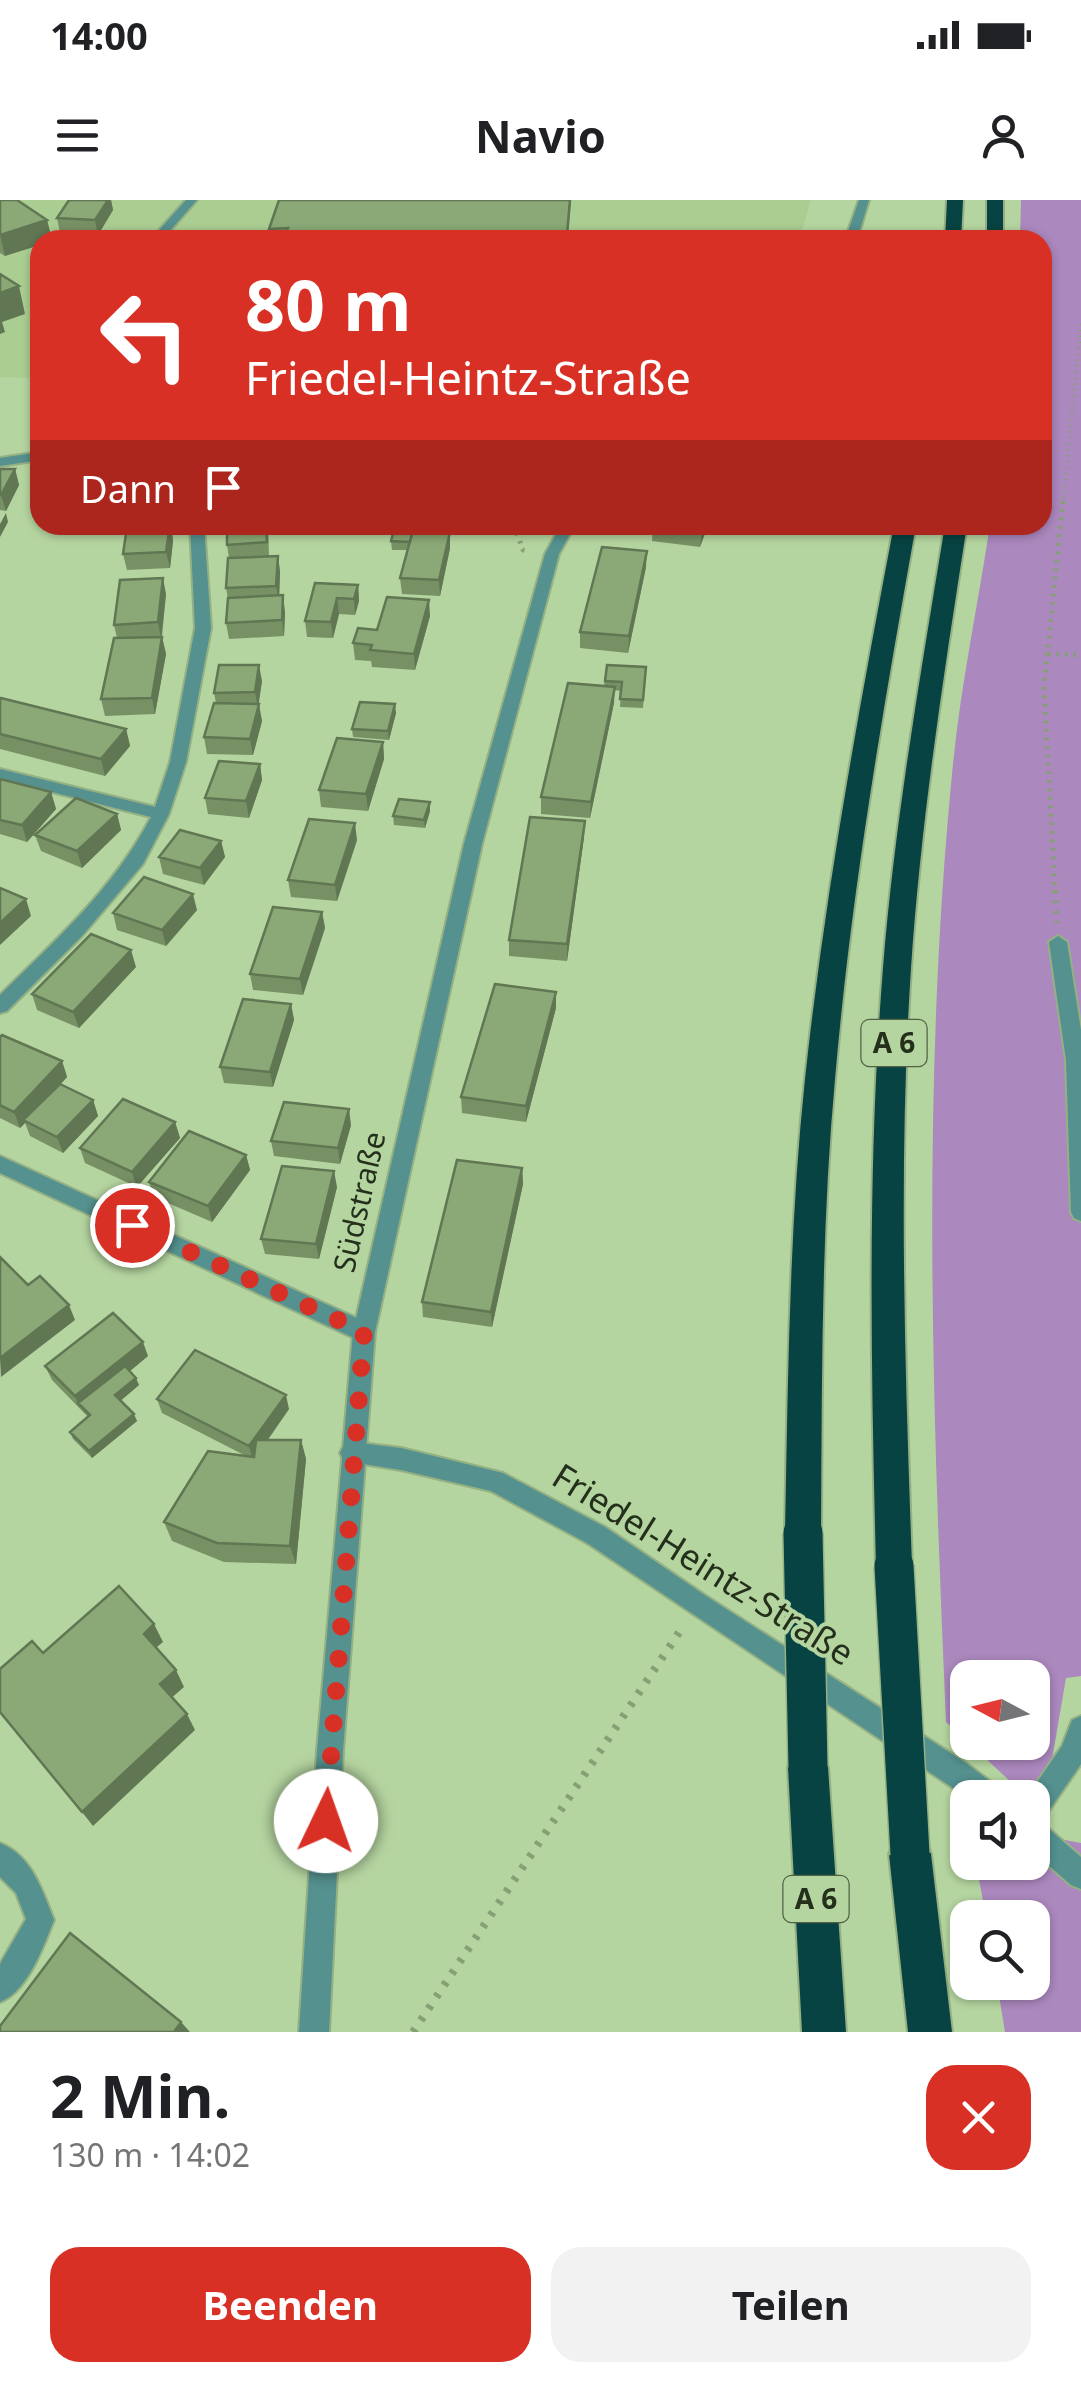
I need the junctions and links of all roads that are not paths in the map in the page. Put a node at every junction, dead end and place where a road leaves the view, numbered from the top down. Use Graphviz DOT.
graph roads {
  1 [pos="192,200"];
  2 [pos="864,200"];
  3 [pos="955,200"];
  4 [pos="995,200"];
  5 [pos="165,230"];
  6 [pos="854,230"];
  7 [pos="954,230"];
  8 [pos="995,230"];
  9 [pos="30,458"];
  10 [pos="0,462"];
  11 [pos="197,535"];
  12 [pos="562,535"];
  13 [pos="903,535"];
  14 [pos="954,535"];
  15 [pos="0,774"];
  16 [pos="161,814"];
  17 [pos="1058,942"];
  18 [pos="0,1006"];
  19 [pos="0,1164"];
  20 [pos="1081,1212"];
  21 [pos="364,1332"];
  22 [pos="352,1453"];
  23 [pos="1081,1729"];
  24 [pos="966,1780"];
  25 [pos="1050,1786"];
  26 [pos="1050,1848"];
  27 [pos="0,1857"];
  28 [pos="1081,1875"];
  29 [pos="0,1988"];
  30 [pos="314,2032"];
  31 [pos="824,2032"];
  32 [pos="930,2032"];
  1 -- 5 [label="street"];
  2 -- 6 [label="street"];
  3 -- 7 [label="highway"];
  4 -- 8 [label="highway"];
  9 -- 10 [label="street"];
  11 -- 16 [label="street"];
  12 -- 21 [label="street, Südstraße"];
  13 -- 31 [label="highway, A 6, bridge"];
  14 -- 32 [label="highway, A 6, bridge"];
  15 -- 16 [label="street"];
  16 -- 18 [label="street"];
  17 -- 20 [label="street"];
  19 -- 21 [label="street"];
  21 -- 22 [label="street, Südstraße"];
  22 -- 24 [label="street, Friedel-Heintz-Straße"];
  22 -- 30 [label="street, Südstraße"];
  23 -- 25 [label="street"];
  26 -- 28 [label="street"];
  27 -- 29 [label="street"];
}
